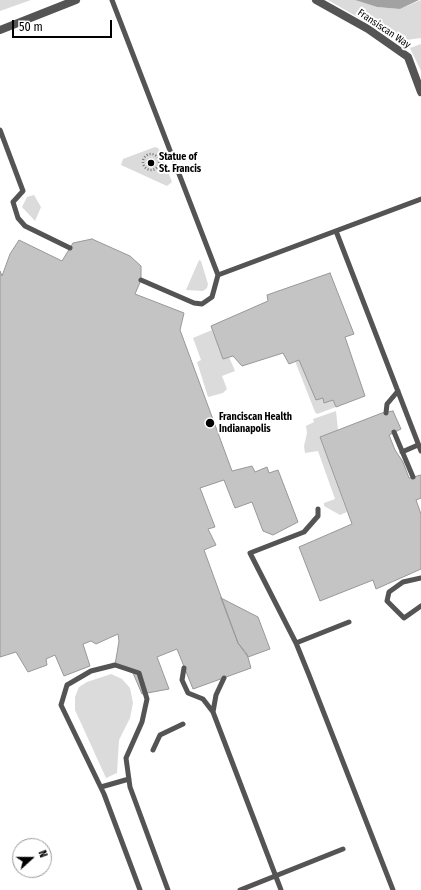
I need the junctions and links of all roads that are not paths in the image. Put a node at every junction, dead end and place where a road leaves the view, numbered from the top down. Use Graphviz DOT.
graph roads {
  1 [pos="76,0"];
  2 [pos="112,0"];
  3 [pos="316,0"];
  4 [pos="0,30"];
  5 [pos="421,92"];
  6 [pos="0,130"];
  7 [pos="421,199"];
  8 [pos="336,231"];
  9 [pos="70,248"];
  10 [pos="218,274"];
  11 [pos="141,280"];
  12 [pos="398,391"];
  13 [pos="386,413"];
  14 [pos="394,432"];
  15 [pos="418,445"];
  16 [pos="421,451"];
  17 [pos="402,452"];
  18 [pos="412,477"];
  19 [pos="318,509"];
  20 [pos="421,578"];
  21 [pos="421,606"];
  22 [pos="349,622"];
  23 [pos="296,643"];
  24 [pos="184,668"];
  25 [pos="224,678"];
  26 [pos="213,712"];
  27 [pos="183,724"];
  28 [pos="153,750"];
  29 [pos="129,779"];
  30 [pos="101,787"];
  31 [pos="343,849"];
  32 [pos="276,876"];
  33 [pos="140,890"];
  34 [pos="168,890"];
  35 [pos="240,890"];
  36 [pos="281,890"];
  37 [pos="393,890"];
  1 -- 4 [label="street"];
  2 -- 10 [label="lane"];
  3 -- 5 [label="street, Fransiscan Way"];
  6 -- 9 [label="lane"];
  7 -- 8 [label="lane"];
  8 -- 10 [label="lane"];
  8 -- 12 [label="lane"];
  10 -- 11 [label="lane"];
  12 -- 13 [label="lane"];
  12 -- 15 [label="lane"];
  14 -- 17 [label="lane"];
  15 -- 16 [label="lane"];
  15 -- 17 [label="lane"];
  17 -- 18 [label="lane"];
  19 -- 23 [label="lane"];
  20 -- 21 [label="lane"];
  22 -- 23 [label="lane"];
  23 -- 37 [label="lane"];
  24 -- 26 [label="lane"];
  25 -- 26 [label="lane"];
  26 -- 32 [label="lane"];
  27 -- 28 [label="lane"];
  29 -- 30 [label="lane"];
  29 -- 30 [label="lane"];
  29 -- 34 [label="lane"];
  30 -- 33 [label="lane"];
  31 -- 32 [label="lane"];
  32 -- 35 [label="lane"];
  32 -- 36 [label="lane"];
}
